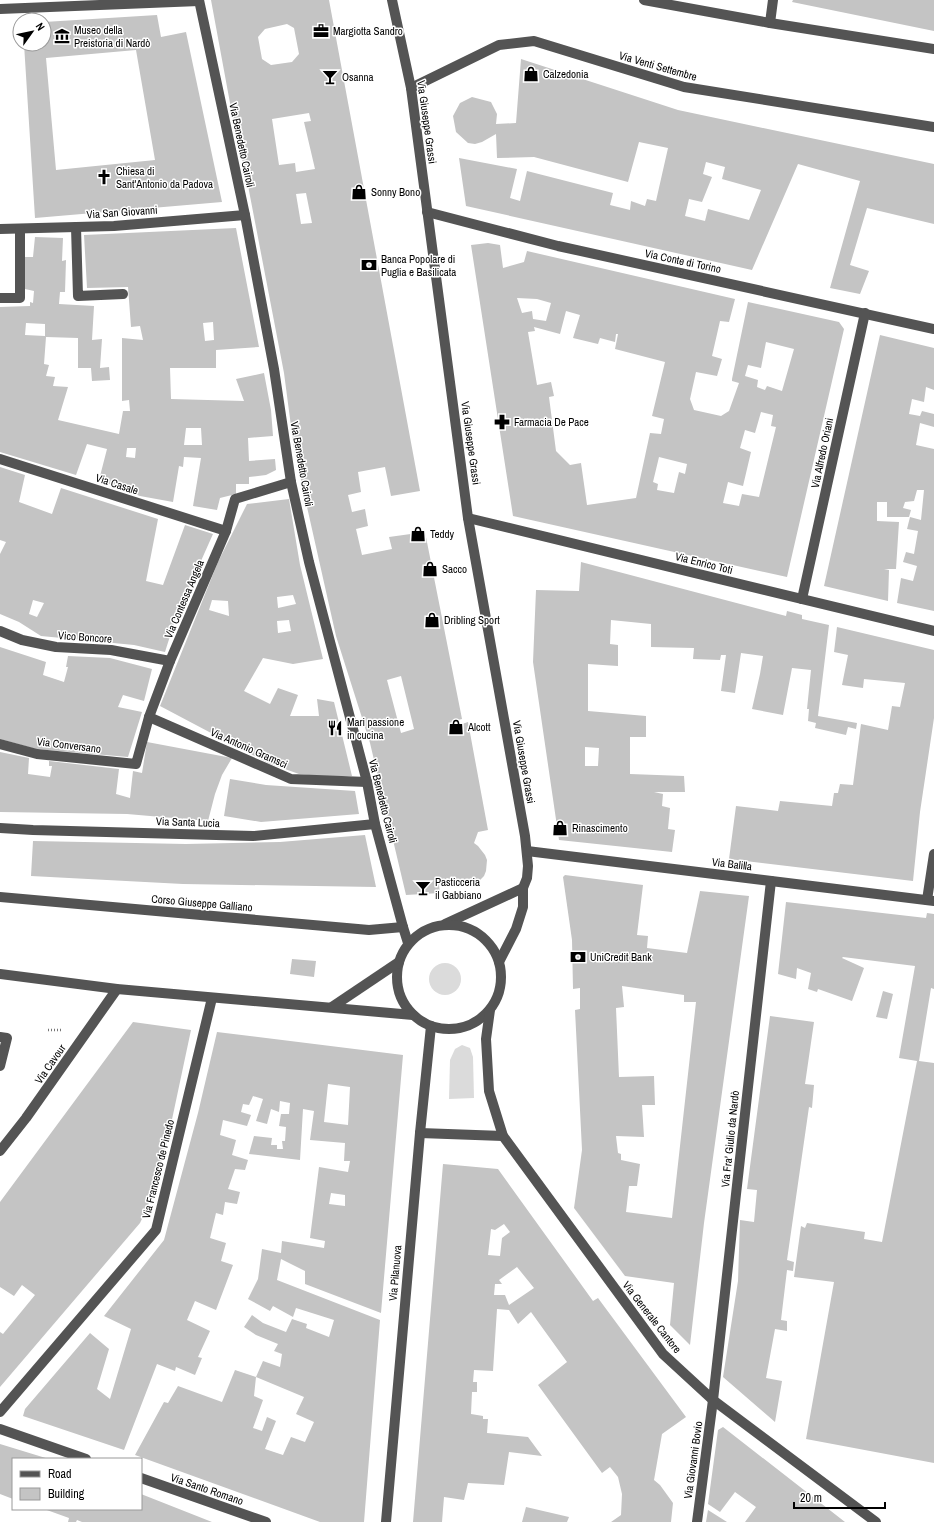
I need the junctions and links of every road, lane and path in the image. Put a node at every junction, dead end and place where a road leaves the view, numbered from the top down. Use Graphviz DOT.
graph roads {
  1 [pos="199,0"];
  2 [pos="392,0"];
  3 [pos="644,0"];
  4 [pos="773,0"];
  5 [pos="0,9"];
  6 [pos="770,23"];
  7 [pos="934,49"];
  8 [pos="411,88"];
  9 [pos="934,127"];
  10 [pos="428,212"];
  11 [pos="245,214"];
  12 [pos="76,227"];
  13 [pos="0,229"];
  14 [pos="20,229"];
  15 [pos="123,294"];
  16 [pos="0,298"];
  17 [pos="865,313"];
  18 [pos="934,329"];
  19 [pos="0,459"];
  20 [pos="291,482"];
  21 [pos="468,518"];
  22 [pos="226,531"];
  23 [pos="802,599"];
  24 [pos="0,631"];
  25 [pos="934,631"];
  26 [pos="170,661"];
  27 [pos="149,717"];
  28 [pos="0,744"];
  29 [pos="136,764"];
  30 [pos="367,782"];
  31 [pos="375,824"];
  32 [pos="0,828"];
  33 [pos="527,851"];
  34 [pos="934,854"];
  35 [pos="771,881"];
  36 [pos="523,888"];
  37 [pos="0,897"];
  38 [pos="931,900"];
  39 [pos="445,924"];
  40 [pos="403,927"];
  41 [pos="408,943"];
  42 [pos="399,962"];
  43 [pos="499,962"];
  44 [pos="0,974"];
  45 [pos="117,989"];
  46 [pos="212,998"];
  47 [pos="332,1008"];
  48 [pos="490,1010"];
  49 [pos="413,1015"];
  50 [pos="431,1026"];
  51 [pos="0,1037"];
  52 [pos="0,1066"];
  53 [pos="420,1133"];
  54 [pos="503,1136"];
  55 [pos="0,1151"];
  56 [pos="713,1400"];
  57 [pos="0,1412"];
  58 [pos="0,1429"];
  59 [pos="83,1458"];
  60 [pos="142,1478"];
  61 [pos="266,1522"];
  62 [pos="386,1522"];
  63 [pos="697,1522"];
  64 [pos="876,1522"];
  1 -- 5 [label="street"];
  1 -- 11 [label="street, Via Benedetto Cairoli"];
  2 -- 8 [label="street, Via Giuseppe Grassi"];
  3 -- 6 [label="street"];
  4 -- 6 [label="street"];
  6 -- 7 [label="street"];
  8 -- 9 [label="street, Via Venti Settembre"];
  8 -- 10 [label="street, Via Giuseppe Grassi"];
  10 -- 17 [label="street, Via Conte di Torino"];
  10 -- 21 [label="street, Via Giuseppe Grassi"];
  11 -- 12 [label="street, Via San Giovanni"];
  11 -- 20 [label="street, Via Benedetto Cairoli"];
  12 -- 14 [label="street, Via San Giovanni"];
  12 -- 15 [label="street"];
  13 -- 14 [label="street, Via San Giovanni"];
  14 -- 16 [label="street"];
  17 -- 18 [label="street, Via Conte di Torino"];
  17 -- 23 [label="street, Via Alfredo Oriani"];
  19 -- 22 [label="street, Via Casale"];
  20 -- 22 [label="street, Via Contessa Angela"];
  20 -- 30 [label="street, Via Benedetto Cairoli"];
  21 -- 23 [label="street, Via Enrico Toti"];
  21 -- 33 [label="street, Via Giuseppe Grassi"];
  22 -- 26 [label="street, Via Contessa Angela"];
  23 -- 25 [label="street, Via Enrico Toti"];
  24 -- 26 [label="street, Vico Boncore"];
  26 -- 27 [label="street, Via Contessa Angela"];
  27 -- 29 [label="street, Via Contessa Angela"];
  27 -- 30 [label="street, Via Antonio Gramsci"];
  28 -- 29 [label="street, Via Conversano"];
  30 -- 31 [label="street, Via Benedetto Cairoli"];
  31 -- 32 [label="street, Via Santa Lucia"];
  31 -- 40 [label="street, Via Benedetto Cairoli"];
  33 -- 35 [label="street, Via Balilla"];
  33 -- 36 [label="street, Via Giuseppe Grassi"];
  34 -- 38 [label="street"];
  35 -- 38 [label="street, Via Balilla"];
  35 -- 56 [label="street, Via Fra' Giulio da Nardò"];
  36 -- 39 [label="street"];
  36 -- 43 [label="street, Via Giuseppe Grassi"];
  37 -- 40 [label="street, Corso Giuseppe Galliano"];
  39 -- 41 [label="street"];
  39 -- 43 [label="street"];
  40 -- 41 [label="street, Via Benedetto Cairoli"];
  41 -- 42 [label="street"];
  42 -- 47 [label="street"];
  42 -- 49 [label="street"];
  43 -- 48 [label="street"];
  44 -- 45 [label="street"];
  45 -- 46 [label="street"];
  45 -- 55 [label="street, Via Cavour"];
  46 -- 47 [label="street"];
  46 -- 57 [label="street, Via Francesco de Pinedo"];
  47 -- 49 [label="street"];
  48 -- 50 [label="street"];
  48 -- 54 [label="street, Via Generale Cantore"];
  49 -- 50 [label="street"];
  50 -- 53 [label="street, Via Pilanuova"];
  51 -- 52 [label="street"];
  53 -- 54 [label="street"];
  53 -- 62 [label="street, Via Pilanuova"];
  54 -- 56 [label="street, Via Generale Cantore"];
  56 -- 63 [label="street, Via Giovanni Bovio"];
  56 -- 64 [label="street, Via Generale Cantore"];
  58 -- 59 [label="street"];
  60 -- 61 [label="street, Via Santo Romano"];
}
